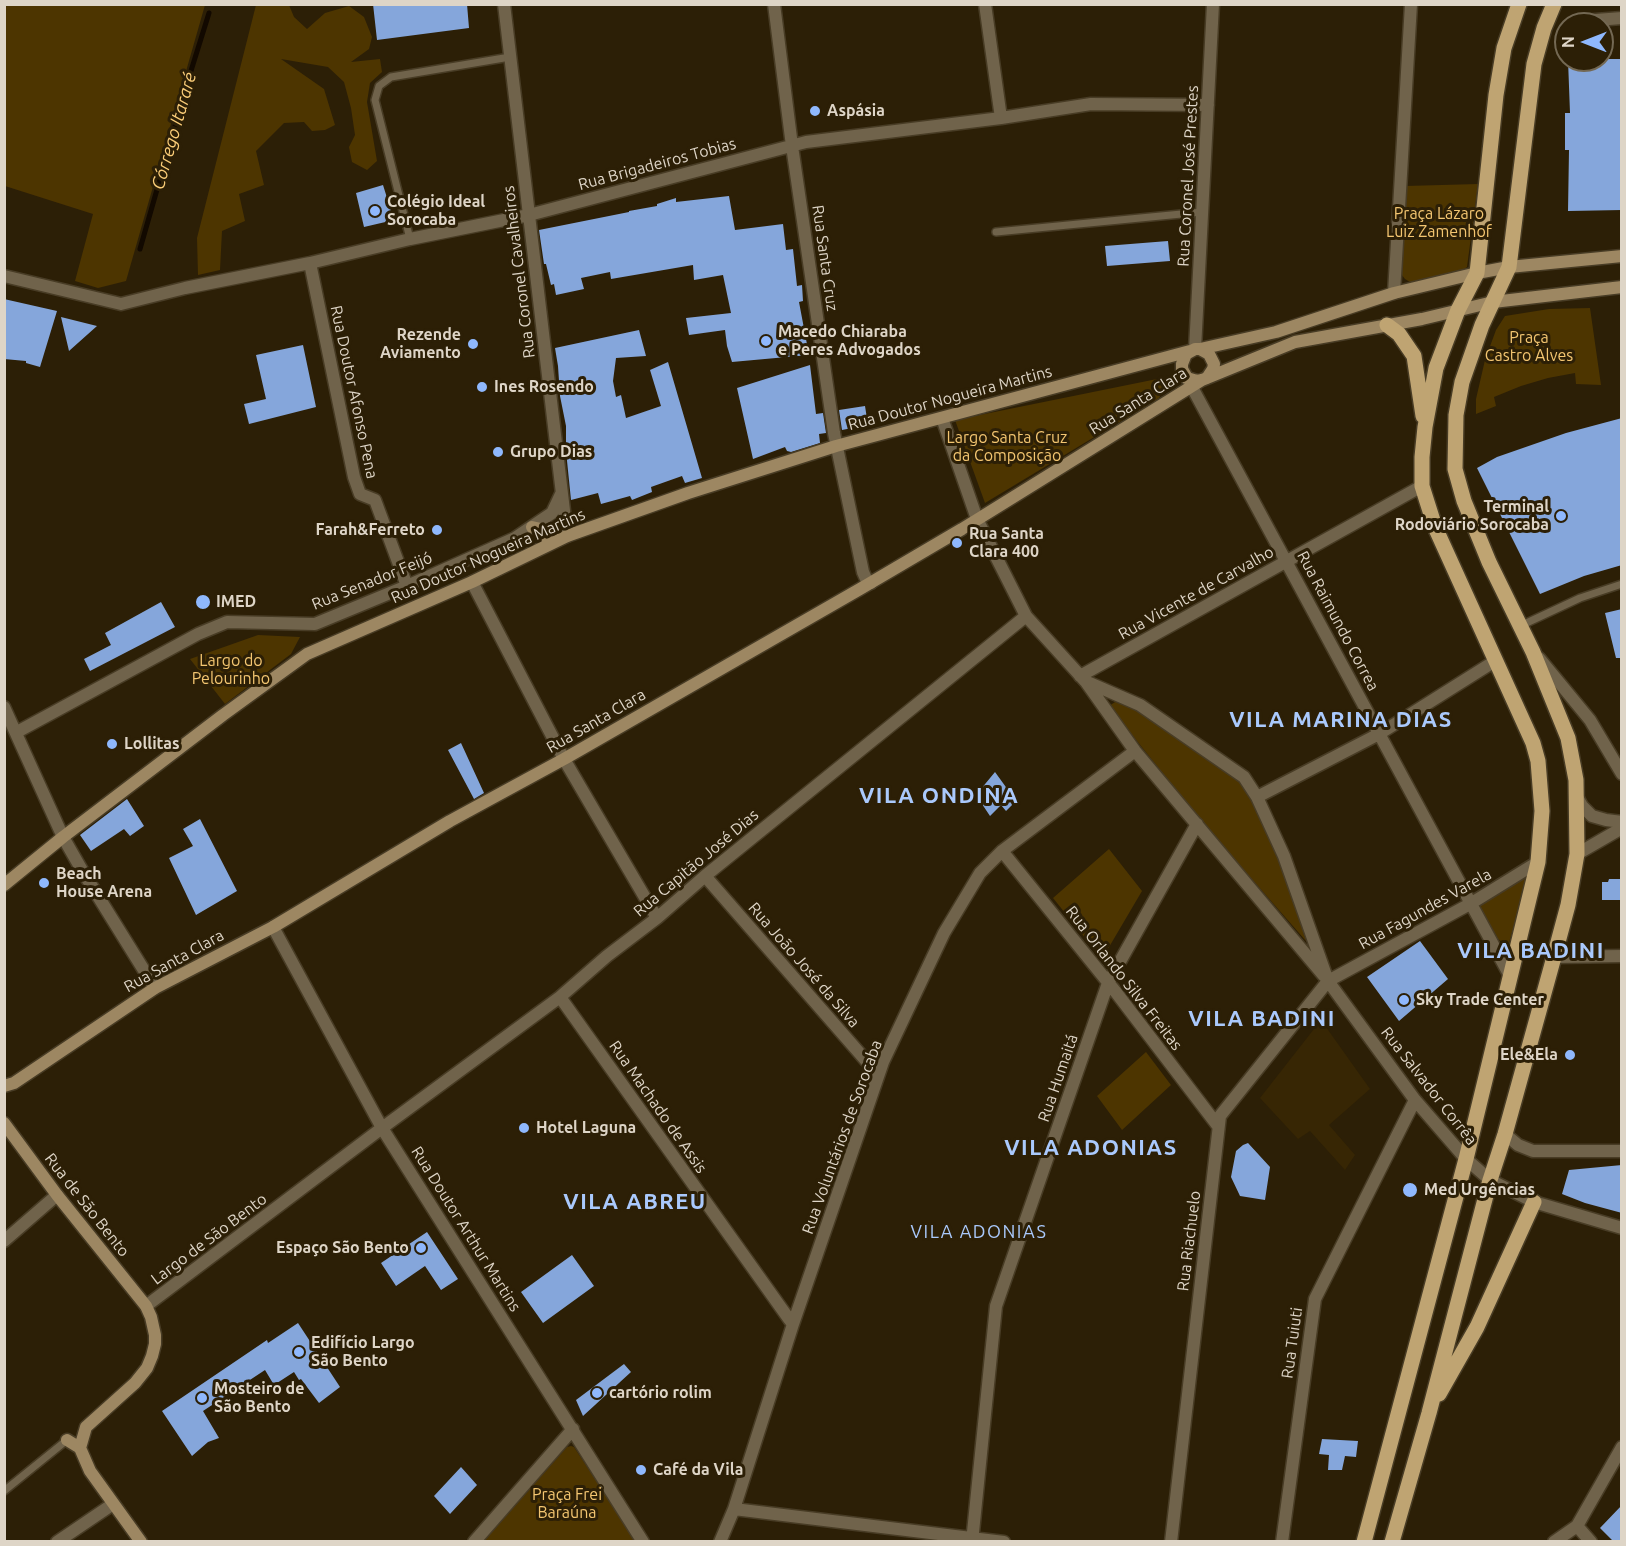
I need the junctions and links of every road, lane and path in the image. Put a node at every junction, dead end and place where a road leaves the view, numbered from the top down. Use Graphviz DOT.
graph roads {
  1 [pos="504,4"];
  2 [pos="774,4"];
  3 [pos="985,4"];
  4 [pos="1213,4"];
  5 [pos="1411,4"];
  6 [pos="1519,4"];
  7 [pos="1554,4"];
  8 [pos="510,57"];
  9 [pos="1208,105"];
  10 [pos="1001,118"];
  11 [pos="792,146"];
  12 [pos="1202,212"];
  13 [pos="529,215"];
  14 [pos="996,232"];
  15 [pos="410,239"];
  16 [pos="1622,256"];
  17 [pos="310,263"];
  18 [pos="1509,267"];
  19 [pos="1477,273"];
  20 [pos="4,276"];
  21 [pos="1622,287"];
  22 [pos="1394,293"];
  23 [pos="1493,302"];
  24 [pos="1458,310"];
  25 [pos="1387,325"];
  26 [pos="1195,350"];
  27 [pos="1197,380"];
  28 [pos="946,417"];
  29 [pos="1425,427"];
  30 [pos="836,446"];
  31 [pos="1422,486"];
  32 [pos="561,494"];
  33 [pos="981,516"];
  34 [pos="532,527"];
  35 [pos="567,536"];
  36 [pos="548,545"];
  37 [pos="1287,562"];
  38 [pos="472,582"];
  39 [pos="871,583"];
  40 [pos="1622,584"];
  41 [pos="407,586"];
  42 [pos="1026,616"];
  43 [pos="1520,626"];
  44 [pos="1533,652"];
  45 [pos="1495,661"];
  46 [pos="1083,678"];
  47 [pos="1116,694"];
  48 [pos="1102,705"];
  49 [pos="4,708"];
  50 [pos="16,732"];
  51 [pos="1379,734"];
  52 [pos="1135,751"];
  53 [pos="564,759"];
  54 [pos="1622,774"];
  55 [pos="1257,797"];
  56 [pos="1577,797"];
  57 [pos="1622,822"];
  58 [pos="1197,824"];
  59 [pos="1622,828"];
  60 [pos="63,837"];
  61 [pos="1002,851"];
  62 [pos="1576,854"];
  63 [pos="1538,862"];
  64 [pos="705,876"];
  65 [pos="4,885"];
  66 [pos="1470,904"];
  67 [pos="657,918"];
  68 [pos="273,927"];
  69 [pos="1622,956"];
  70 [pos="1554,957"];
  71 [pos="1510,976"];
  72 [pos="1328,981"];
  73 [pos="1108,983"];
  74 [pos="155,987"];
  75 [pos="560,997"];
  76 [pos="883,1062"];
  77 [pos="4,1086"];
  78 [pos="1415,1100"];
  79 [pos="4,1124"];
  80 [pos="1218,1126"];
  81 [pos="382,1128"];
  82 [pos="1505,1134"];
  83 [pos="1622,1150"];
  84 [pos="1466,1159"];
  85 [pos="1490,1180"];
  86 [pos="57,1195"];
  87 [pos="1534,1202"];
  88 [pos="1622,1228"];
  89 [pos="4,1241"];
  90 [pos="146,1306"];
  91 [pos="793,1324"];
  92 [pos="1429,1413"];
  93 [pos="573,1429"];
  94 [pos="67,1440"];
  95 [pos="1622,1447"];
  96 [pos="80,1448"];
  97 [pos="4,1491"];
  98 [pos="113,1504"];
  99 [pos="734,1509"];
  100 [pos="1577,1526"];
  101 [pos="972,1539"];
  102 [pos="57,1542"];
  103 [pos="141,1542"];
  104 [pos="474,1542"];
  105 [pos="643,1542"];
  106 [pos="720,1542"];
  107 [pos="1004,1542"];
  108 [pos="1171,1542"];
  109 [pos="1282,1542"];
  110 [pos="1364,1542"];
  111 [pos="1392,1542"];
  112 [pos="1554,1542"];
  113 [pos="1591,1542"];
  1 -- 8 [label="street, Rua Coronel Cavalheiros"];
  2 -- 11 [label="street, Rua Santa Cruz"];
  3 -- 10 [label="street"];
  4 -- 9 [label="street, Rua Coronel José Prestes"];
  5 -- 22 [label="street"];
  6 -- 19 [label="main road"];
  7 -- 18 [label="main road"];
  8 -- 13 [label="street, Rua Coronel Cavalheiros"];
  8 -- 15 [label="lane"];
  9 -- 10 [label="street, Rua Brigadeiros Tobias"];
  9 -- 12 [label="street, Rua Coronel José Prestes"];
  10 -- 11 [label="street, Rua Brigadeiros Tobias"];
  11 -- 13 [label="street, Rua Brigadeiros Tobias"];
  11 -- 30 [label="street, Rua Santa Cruz"];
  12 -- 14 [label="lane"];
  12 -- 26 [label="street, Rua Coronel José Prestes"];
  13 -- 15 [label="street, Rua Brigadeiros Tobias"];
  13 -- 32 [label="street, Rua Coronel Cavalheiros"];
  15 -- 17 [label="street, Rua Brigadeiros Tobias"];
  16 -- 18 [label="main road, Rua Doutor Nogueira Martins"];
  17 -- 20 [label="street, Rua Brigadeiros Tobias"];
  17 -- 41 [label="street, Rua Doutor Afonso Pena"];
  18 -- 19 [label="main road, Rua Doutor Nogueira Martins"];
  18 -- 23 [label="main road"];
  19 -- 22 [label="main road, Rua Doutor Nogueira Martins"];
  19 -- 24 [label="main road"];
  21 -- 23 [label="main road, Rua Santa Clara"];
  22 -- 26 [label="main road, Rua Doutor Nogueira Martins"];
  23 -- 24 [label="main road, Rua Santa Clara"];
  23 -- 43 [label="main road"];
  24 -- 25 [label="main road, Rua Santa Clara"];
  24 -- 29 [label="main road"];
  25 -- 27 [label="main road, Rua Santa Clara"];
  25 -- 29 [label="main road"];
  26 -- 27 [label="main road"];
  26 -- 27 [label="main road"];
  26 -- 28 [label="main road, Rua Doutor Nogueira Martins"];
  27 -- 33 [label="main road, Rua Santa Clara"];
  27 -- 37 [label="street, Rua Raimundo Correa"];
  28 -- 30 [label="main road, Rua Doutor Nogueira Martins"];
  28 -- 33 [label="street, Rua Salvador Corrêa"];
  29 -- 31 [label="main road"];
  30 -- 35 [label="main road, Rua Doutor Nogueira Martins"];
  30 -- 39 [label="street, Rua Santa Cruz"];
  31 -- 37 [label="street, Rua Vicente de Carvalho"];
  31 -- 45 [label="main road"];
  32 -- 34 [label="street, Rua Senador Feijó"];
  32 -- 35 [label="street, Rua Coronel Cavalheiros"];
  33 -- 39 [label="main road, Rua Santa Clara"];
  33 -- 42 [label="street, Rua Salvador Corrêa"];
  34 -- 36 [label="main road"];
  34 -- 41 [label="street, Rua Senador Feijó"];
  35 -- 36 [label="main road, Rua Doutor Nogueira Martins"];
  36 -- 38 [label="main road, Rua Doutor Nogueira Martins"];
  37 -- 46 [label="street, Rua Vicente de Carvalho"];
  37 -- 51 [label="street, Rua Raimundo Correa"];
  38 -- 53 [label="street"];
  38 -- 60 [label="main road, Rua Doutor Nogueira Martins"];
  39 -- 53 [label="main road, Rua Santa Clara"];
  40 -- 43 [label="lane"];
  41 -- 50 [label="street, Rua Senador Feijó"];
  42 -- 46 [label="street, Rua Salvador Corrêa"];
  42 -- 64 [label="street, Rua Capitão José Dias"];
  43 -- 44 [label="main road"];
  44 -- 54 [label="street"];
  44 -- 56 [label="main road"];
  45 -- 51 [label="street"];
  45 -- 63 [label="main road"];
  46 -- 47 [label="street, Rua Salvador Corrêa"];
  46 -- 48 [label="street, Rua Salvador Corrêa"];
  47 -- 48 [label="street"];
  47 -- 55 [label="street, Rua Salvador Corrêa"];
  48 -- 52 [label="street, Rua Salvador Corrêa"];
  49 -- 50 [label="street"];
  50 -- 60 [label="street"];
  51 -- 55 [label="street"];
  51 -- 66 [label="street, Rua Raimundo Correa"];
  52 -- 58 [label="street, Rua Salvador Corrêa"];
  52 -- 61 [label="street, Rua Voluntários de Sorocaba"];
  53 -- 67 [label="street"];
  53 -- 68 [label="main road, Rua Santa Clara"];
  55 -- 72 [label="street, Rua Salvador Corrêa"];
  56 -- 57 [label="street"];
  56 -- 62 [label="main road"];
  58 -- 72 [label="street, Rua Salvador Corrêa"];
  58 -- 73 [label="street, Rua Humaitá"];
  59 -- 62 [label="street"];
  60 -- 65 [label="main road, Rua Doutor Nogueira Martins"];
  60 -- 74 [label="street"];
  61 -- 73 [label="street, Rua Orlando Silva Freitas"];
  61 -- 76 [label="street, Rua Voluntários de Sorocaba"];
  62 -- 70 [label="main road"];
  63 -- 66 [label="street, Rua Fagundes Varela"];
  63 -- 71 [label="main road"];
  64 -- 67 [label="street, Rua Capitão José Dias"];
  64 -- 76 [label="street, Rua João José da Silva"];
  66 -- 71 [label="street, Rua Raimundo Correa"];
  66 -- 72 [label="street, Rua Fagundes Varela"];
  67 -- 75 [label="street, Rua Capitão José Dias"];
  68 -- 74 [label="main road, Rua Santa Clara"];
  68 -- 81 [label="street, Rua Doutor Arthur Martins"];
  69 -- 70 [label="street"];
  70 -- 82 [label="main road"];
  71 -- 84 [label="main road"];
  72 -- 78 [label="street, Rua Salvador Corrêa"];
  72 -- 80 [label="street, Rua Riachuelo"];
  73 -- 80 [label="street, Rua Orlando Silva Freitas"];
  73 -- 101 [label="street, Rua Humaitá"];
  74 -- 77 [label="main road, Rua Santa Clara"];
  75 -- 81 [label="street, Rua Capitão José Dias"];
  75 -- 91 [label="street, Rua Machado de Assis"];
  76 -- 91 [label="street, Rua Voluntários de Sorocaba"];
  78 -- 84 [label="street, Rua Salvador Corrêa"];
  78 -- 109 [label="street, Rua Tuiuti"];
  79 -- 86 [label="main road, Rua de São Bento"];
  80 -- 108 [label="street, Rua Riachuelo"];
  81 -- 90 [label="street, Largo de São Bento"];
  81 -- 93 [label="street, Rua Doutor Arthur Martins"];
  82 -- 83 [label="street"];
  82 -- 85 [label="main road"];
  84 -- 85 [label="street, Rua Salvador Corrêa"];
  84 -- 110 [label="main road"];
  85 -- 87 [label="street, Rua Salvador Corrêa"];
  85 -- 92 [label="main road"];
  86 -- 89 [label="street"];
  86 -- 90 [label="main road, Rua de São Bento"];
  87 -- 88 [label="street, Rua Salvador Corrêa"];
  87 -- 92 [label="main road"];
  90 -- 96 [label="main road, Largo de São Bento"];
  91 -- 99 [label="street, Rua Voluntários de Sorocaba"];
  92 -- 111 [label="main road"];
  93 -- 104 [label="street"];
  93 -- 105 [label="street, Rua Doutor Arthur Martins"];
  94 -- 96 [label="main road"];
  94 -- 97 [label="lane"];
  95 -- 100 [label="street"];
  96 -- 98 [label="main road"];
  98 -- 102 [label="street"];
  98 -- 103 [label="main road"];
  99 -- 101 [label="street"];
  99 -- 106 [label="street, Rua Voluntários de Sorocaba"];
  100 -- 112 [label="street"];
  100 -- 113 [label="street"];
  101 -- 107 [label="street"];
}
